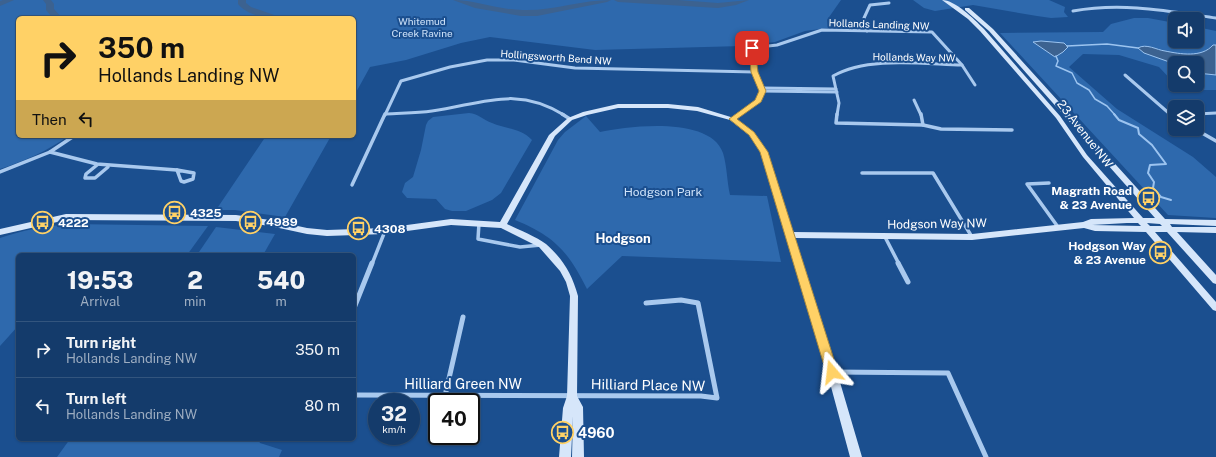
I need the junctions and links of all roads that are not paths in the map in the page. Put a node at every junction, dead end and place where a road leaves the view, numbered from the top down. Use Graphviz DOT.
graph roads {
  1 [pos="944,0"];
  2 [pos="952,0"];
  3 [pos="888,3"];
  4 [pos="1133,3"];
  5 [pos="1100,4"];
  6 [pos="1073,11"];
  7 [pos="1216,18"];
  8 [pos="867,31"];
  9 [pos="962,66"];
  10 [pos="755,72"];
  11 [pos="1125,75"];
  12 [pos="975,85"];
  13 [pos="762,89"];
  14 [pos="836,91"];
  15 [pos="914,100"];
  16 [pos="1168,113"];
  17 [pos="1216,113"];
  18 [pos="386,114"];
  19 [pos="1204,114"];
  20 [pos="570,119"];
  21 [pos="732,119"];
  22 [pos="923,125"];
  23 [pos="1012,130"];
  24 [pos="1204,134"];
  25 [pos="71,138"];
  26 [pos="1216,141"];
  27 [pos="50,152"];
  28 [pos="97,165"];
  29 [pos="108,167"];
  30 [pos="177,170"];
  31 [pos="0,172"];
  32 [pos="862,173"];
  33 [pos="1049,184"];
  34 [pos="352,185"];
  35 [pos="1141,220"];
  36 [pos="1162,220"];
  37 [pos="479,223"];
  38 [pos="1216,223"];
  39 [pos="502,225"];
  40 [pos="1084,226"];
  41 [pos="1058,227"];
  42 [pos="1147,228"];
  43 [pos="1168,228"];
  44 [pos="1216,230"];
  45 [pos="384,231"];
  46 [pos="0,232"];
  47 [pos="790,235"];
  48 [pos="885,237"];
  49 [pos="972,237"];
  50 [pos="542,245"];
  51 [pos="1216,281"];
  52 [pos="908,282"];
  53 [pos="356,303"];
  54 [pos="646,303"];
  55 [pos="1216,308"];
  56 [pos="463,317"];
  57 [pos="832,372"];
  58 [pos="446,393"];
  59 [pos="356,395"];
  60 [pos="428,396"];
  61 [pos="480,396"];
  62 [pos="572,396"];
  63 [pos="565,457"];
  64 [pos="578,457"];
  65 [pos="856,457"];
  66 [pos="986,457"];
  1 -- 35 [label="street, 23 Avenue NW"];
  2 -- 36 [label="street, 23 Avenue NW"];
  3 -- 8 [label="street"];
  4 -- 7 [label="street"];
  5 -- 6 [label="street"];
  8 -- 9 [label="street, Hollands Landing NW"];
  8 -- 10 [label="street, Hollands Landing NW"];
  9 -- 12 [label="street, Hollands Landing NW"];
  9 -- 14 [label="street, Hollands Way NW"];
  10 -- 13 [label="street, Hollands Landing NW"];
  10 -- 18 [label="street, Hollingsworth Bend NW"];
  11 -- 16 [label="street"];
  13 -- 14 [label="street"];
  13 -- 21 [label="street"];
  14 -- 22 [label="street"];
  15 -- 22 [label="street"];
  17 -- 19 [label="street"];
  18 -- 20 [label="street"];
  18 -- 34 [label="street, Hollingsworth Bend NW"];
  20 -- 21 [label="street"];
  20 -- 39 [label="street"];
  21 -- 47 [label="street"];
  22 -- 23 [label="street"];
  24 -- 26 [label="street"];
  25 -- 27 [label="street"];
  27 -- 28 [label="street"];
  27 -- 31 [label="street"];
  28 -- 29 [label="street"];
  28 -- 29 [label="street"];
  29 -- 30 [label="street"];
  30 -- 30 [label="street"];
  32 -- 49 [label="street"];
  33 -- 41 [label="street"];
  35 -- 36 [label="street, Hodgson Way NW"];
  35 -- 40 [label="street, Hodgson Way NW"];
  35 -- 42 [label="street, 23 Avenue NW"];
  36 -- 38 [label="street, Hodgson Way NW"];
  36 -- 43 [label="street, 23 Avenue NW"];
  37 -- 39 [label="street"];
  37 -- 45 [label="street"];
  37 -- 50 [label="street"];
  39 -- 50 [label="street"];
  40 -- 41 [label="street, Hodgson Way NW"];
  40 -- 42 [label="street, Hodgson Way NW"];
  41 -- 49 [label="street, Hodgson Way NW"];
  42 -- 43 [label="street, Hodgson Way NW"];
  42 -- 55 [label="street, 23 Avenue NW"];
  43 -- 44 [label="street, Hodgson Way NW"];
  43 -- 51 [label="street, 23 Avenue NW"];
  45 -- 46 [label="street"];
  45 -- 53 [label="street"];
  47 -- 48 [label="street, Hodgson Way NW"];
  47 -- 57 [label="street"];
  48 -- 49 [label="street, Hodgson Way NW"];
  48 -- 52 [label="street"];
  50 -- 62 [label="street"];
  54 -- 62 [label="street, Hilliard Place NW"];
  56 -- 58 [label="street"];
  57 -- 65 [label="street"];
  57 -- 66 [label="street"];
  59 -- 60 [label="street, Hilliard Green NW"];
  61 -- 62 [label="street, Hilliard Green NW"];
  62 -- 63 [label="street"];
  62 -- 64 [label="street"];
}
